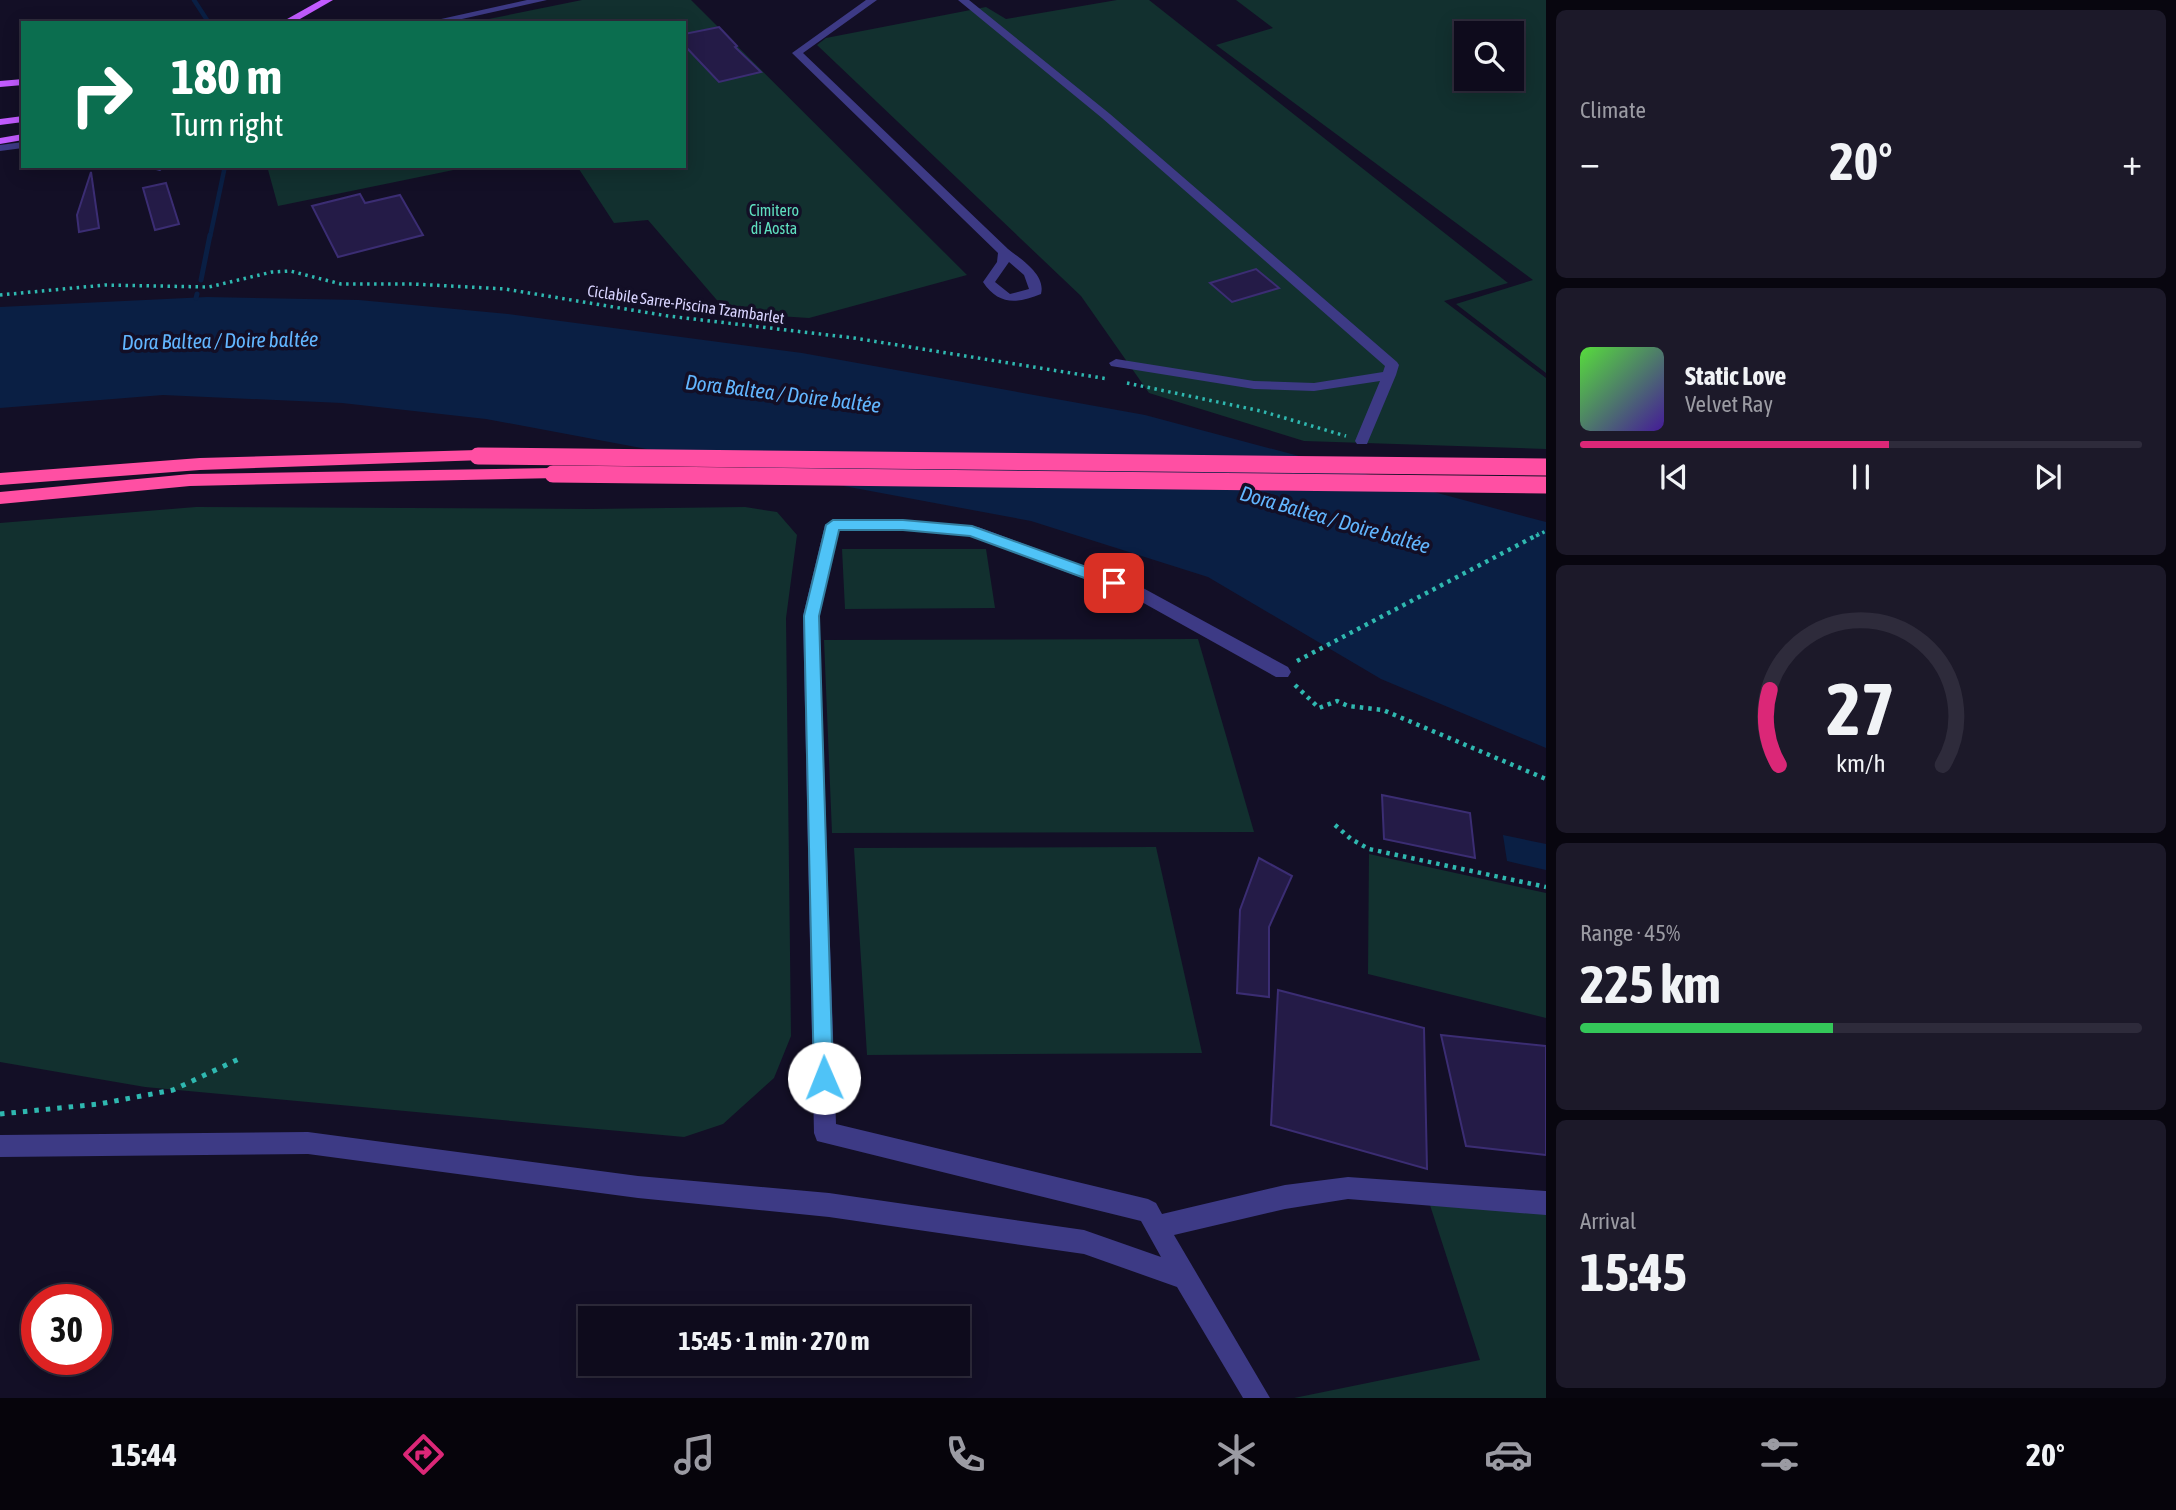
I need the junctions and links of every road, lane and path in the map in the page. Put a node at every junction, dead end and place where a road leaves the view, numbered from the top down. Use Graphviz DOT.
graph roads {
  1 [pos="328,0"];
  2 [pos="542,0"];
  3 [pos="873,0"];
  4 [pos="963,0"];
  5 [pos="289,21"];
  6 [pos="438,21"];
  7 [pos="21,82"];
  8 [pos="0,84"];
  9 [pos="21,119"];
  10 [pos="0,122"];
  11 [pos="21,137"];
  12 [pos="0,141"];
  13 [pos="21,145"];
  14 [pos="0,148"];
  15 [pos="1004,252"];
  16 [pos="0,295"];
  17 [pos="1116,363"];
  18 [pos="1389,375"];
  19 [pos="1362,441"];
  20 [pos="1546,467"];
  21 [pos="0,479"];
  22 [pos="1546,485"];
  23 [pos="0,498"];
  24 [pos="1546,531"];
  25 [pos="1286,668"];
  26 [pos="1546,779"];
  27 [pos="1335,825"];
  28 [pos="1546,887"];
  29 [pos="243,1057"];
  30 [pos="0,1114"];
  31 [pos="0,1146"];
  32 [pos="1546,1203"];
  33 [pos="1157,1227"];
  34 [pos="1185,1278"];
  35 [pos="1258,1398"];
  1 -- 5 [label="main road"];
  2 -- 6 [label="street"];
  3 -- 15 [label="street"];
  4 -- 18 [label="street"];
  7 -- 8 [label="main road"];
  9 -- 10 [label="main road"];
  11 -- 12 [label="main road"];
  13 -- 14 [label="street"];
  16 -- 19 [label="path, Ciclabile Sarre-Piscina Tzambarlet"];
  17 -- 18 [label="street"];
  18 -- 19 [label="street"];
  20 -- 21 [label="highway, bridge"];
  22 -- 23 [label="highway, bridge"];
  24 -- 25 [label="path"];
  25 -- 26 [label="path"];
  25 -- 33 [label="street"];
  27 -- 28 [label="path"];
  29 -- 30 [label="path"];
  31 -- 34 [label="street"];
  32 -- 33 [label="street"];
  33 -- 34 [label="street"];
  34 -- 35 [label="street"];
}
